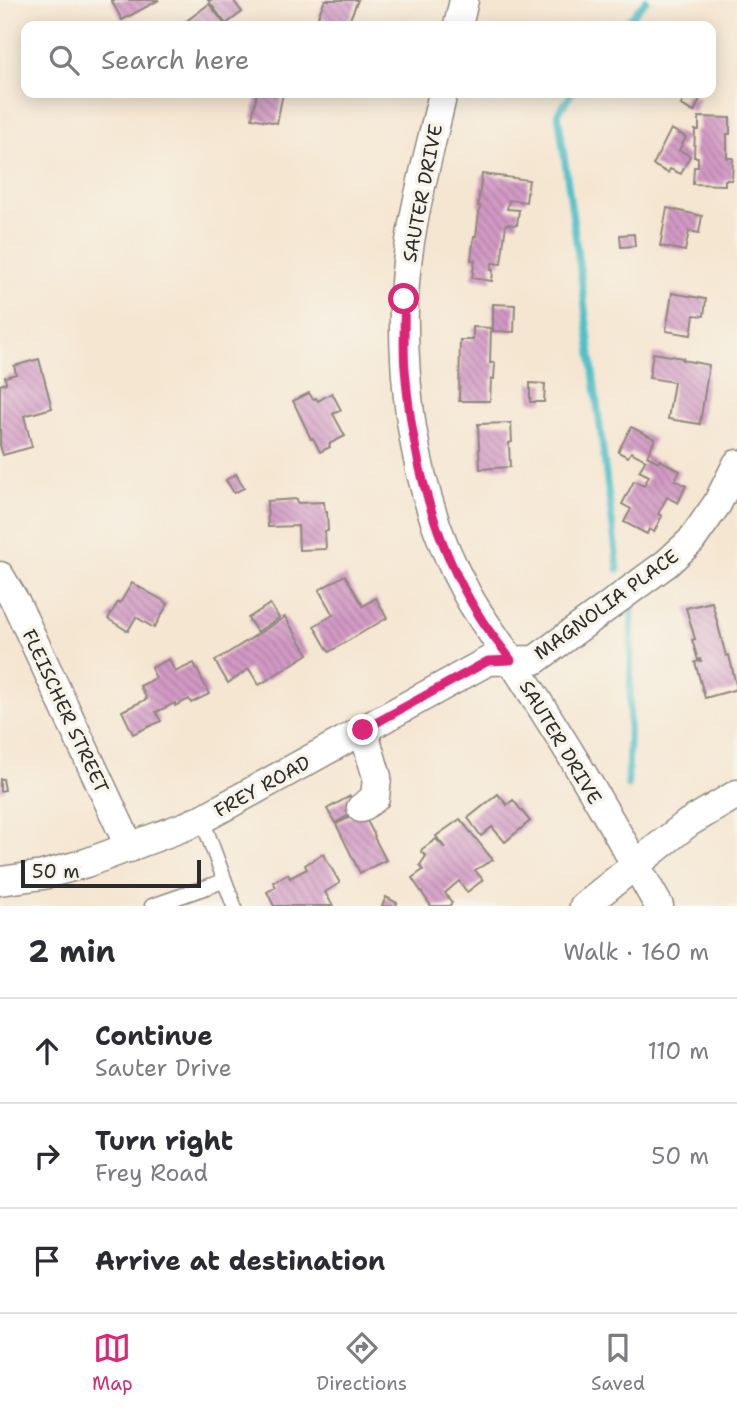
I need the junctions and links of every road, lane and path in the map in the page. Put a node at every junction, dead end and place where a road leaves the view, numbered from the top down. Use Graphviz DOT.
graph roads {
  1 [pos="464,0"];
  2 [pos="459,21"];
  3 [pos="442,98"];
  4 [pos="737,464"];
  5 [pos="0,576"];
  6 [pos="511,660"];
  7 [pos="363,730"];
  8 [pos="737,794"];
  9 [pos="361,808"];
  10 [pos="202,819"];
  11 [pos="130,848"];
  12 [pos="636,866"];
  13 [pos="0,881"];
  14 [pos="225,881"];
  15 [pos="157,905"];
  16 [pos="234,906"];
  17 [pos="584,906"];
  18 [pos="659,906"];
  1 -- 2 [label="street"];
  3 -- 6 [label="street, SAUTER DRIVE"];
  4 -- 6 [label="street, MAGNOLIA PLACE"];
  5 -- 11 [label="street, FLEISCHER STREET"];
  6 -- 7 [label="street, FREY ROAD"];
  6 -- 12 [label="street, SAUTER DRIVE"];
  7 -- 9 [label="street"];
  7 -- 10 [label="street, FREY ROAD"];
  8 -- 12 [label="street"];
  10 -- 11 [label="street, FREY ROAD"];
  10 -- 14 [label="lane"];
  11 -- 13 [label="street, FREY ROAD"];
  12 -- 17 [label="street"];
  12 -- 18 [label="street, SAUTER DRIVE"];
  14 -- 15 [label="lane"];
  14 -- 16 [label="lane"];
}
